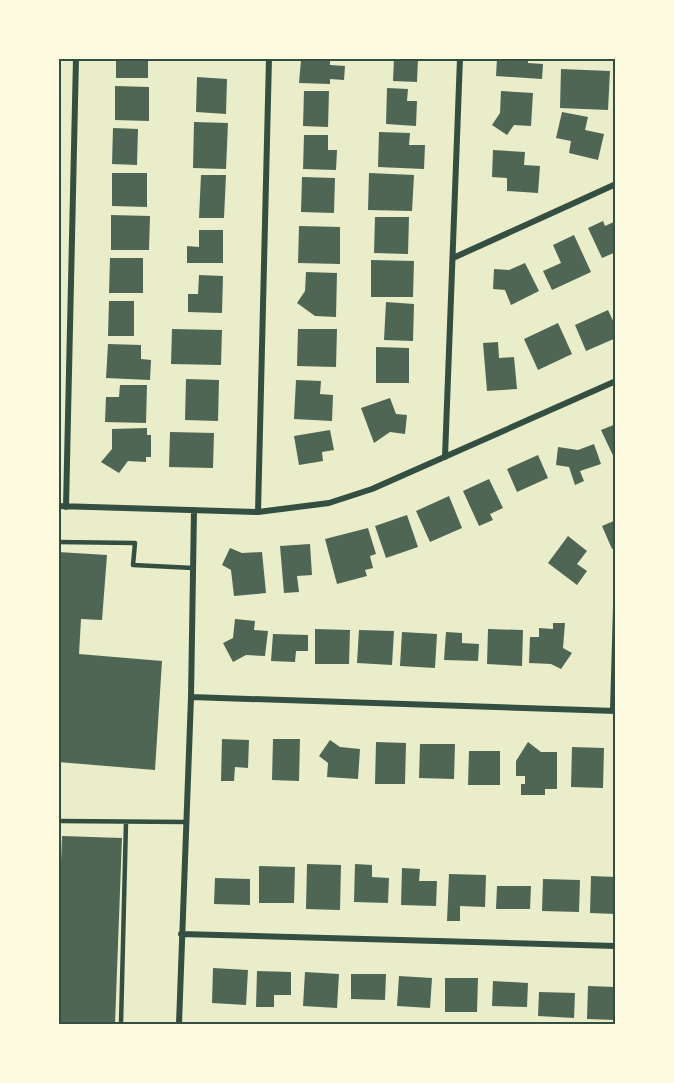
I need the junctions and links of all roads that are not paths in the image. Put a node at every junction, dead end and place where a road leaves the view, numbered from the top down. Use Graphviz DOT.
graph roads {
  1 [pos="76,58"];
  2 [pos="268,58"];
  3 [pos="460,58"];
  4 [pos="615,184"];
  5 [pos="453,258"];
  6 [pos="615,381"];
  7 [pos="445,457"];
  8 [pos="62,506"];
  9 [pos="194,510"];
  10 [pos="258,512"];
  11 [pos="58,542"];
  12 [pos="193,568"];
  13 [pos="615,607"];
  14 [pos="191,697"];
  15 [pos="614,710"];
  16 [pos="58,821"];
  17 [pos="126,822"];
  18 [pos="186,822"];
  19 [pos="181,934"];
  20 [pos="615,946"];
  21 [pos="122,1024"];
  22 [pos="179,1024"];
  1 -- 8 [label="street"];
  2 -- 10 [label="street"];
  3 -- 5 [label="street"];
  4 -- 5 [label="street"];
  5 -- 7 [label="street"];
  6 -- 7 [label="street"];
  7 -- 10 [label="street"];
  8 -- 9 [label="street"];
  9 -- 10 [label="street"];
  9 -- 12 [label="street"];
  11 -- 12 [label="lane"];
  12 -- 14 [label="street"];
  13 -- 15 [label="street"];
  14 -- 15 [label="street"];
  14 -- 18 [label="street"];
  16 -- 17 [label="lane"];
  17 -- 18 [label="lane"];
  17 -- 21 [label="lane"];
  18 -- 19 [label="street"];
  19 -- 20 [label="street"];
  19 -- 22 [label="street"];
}
